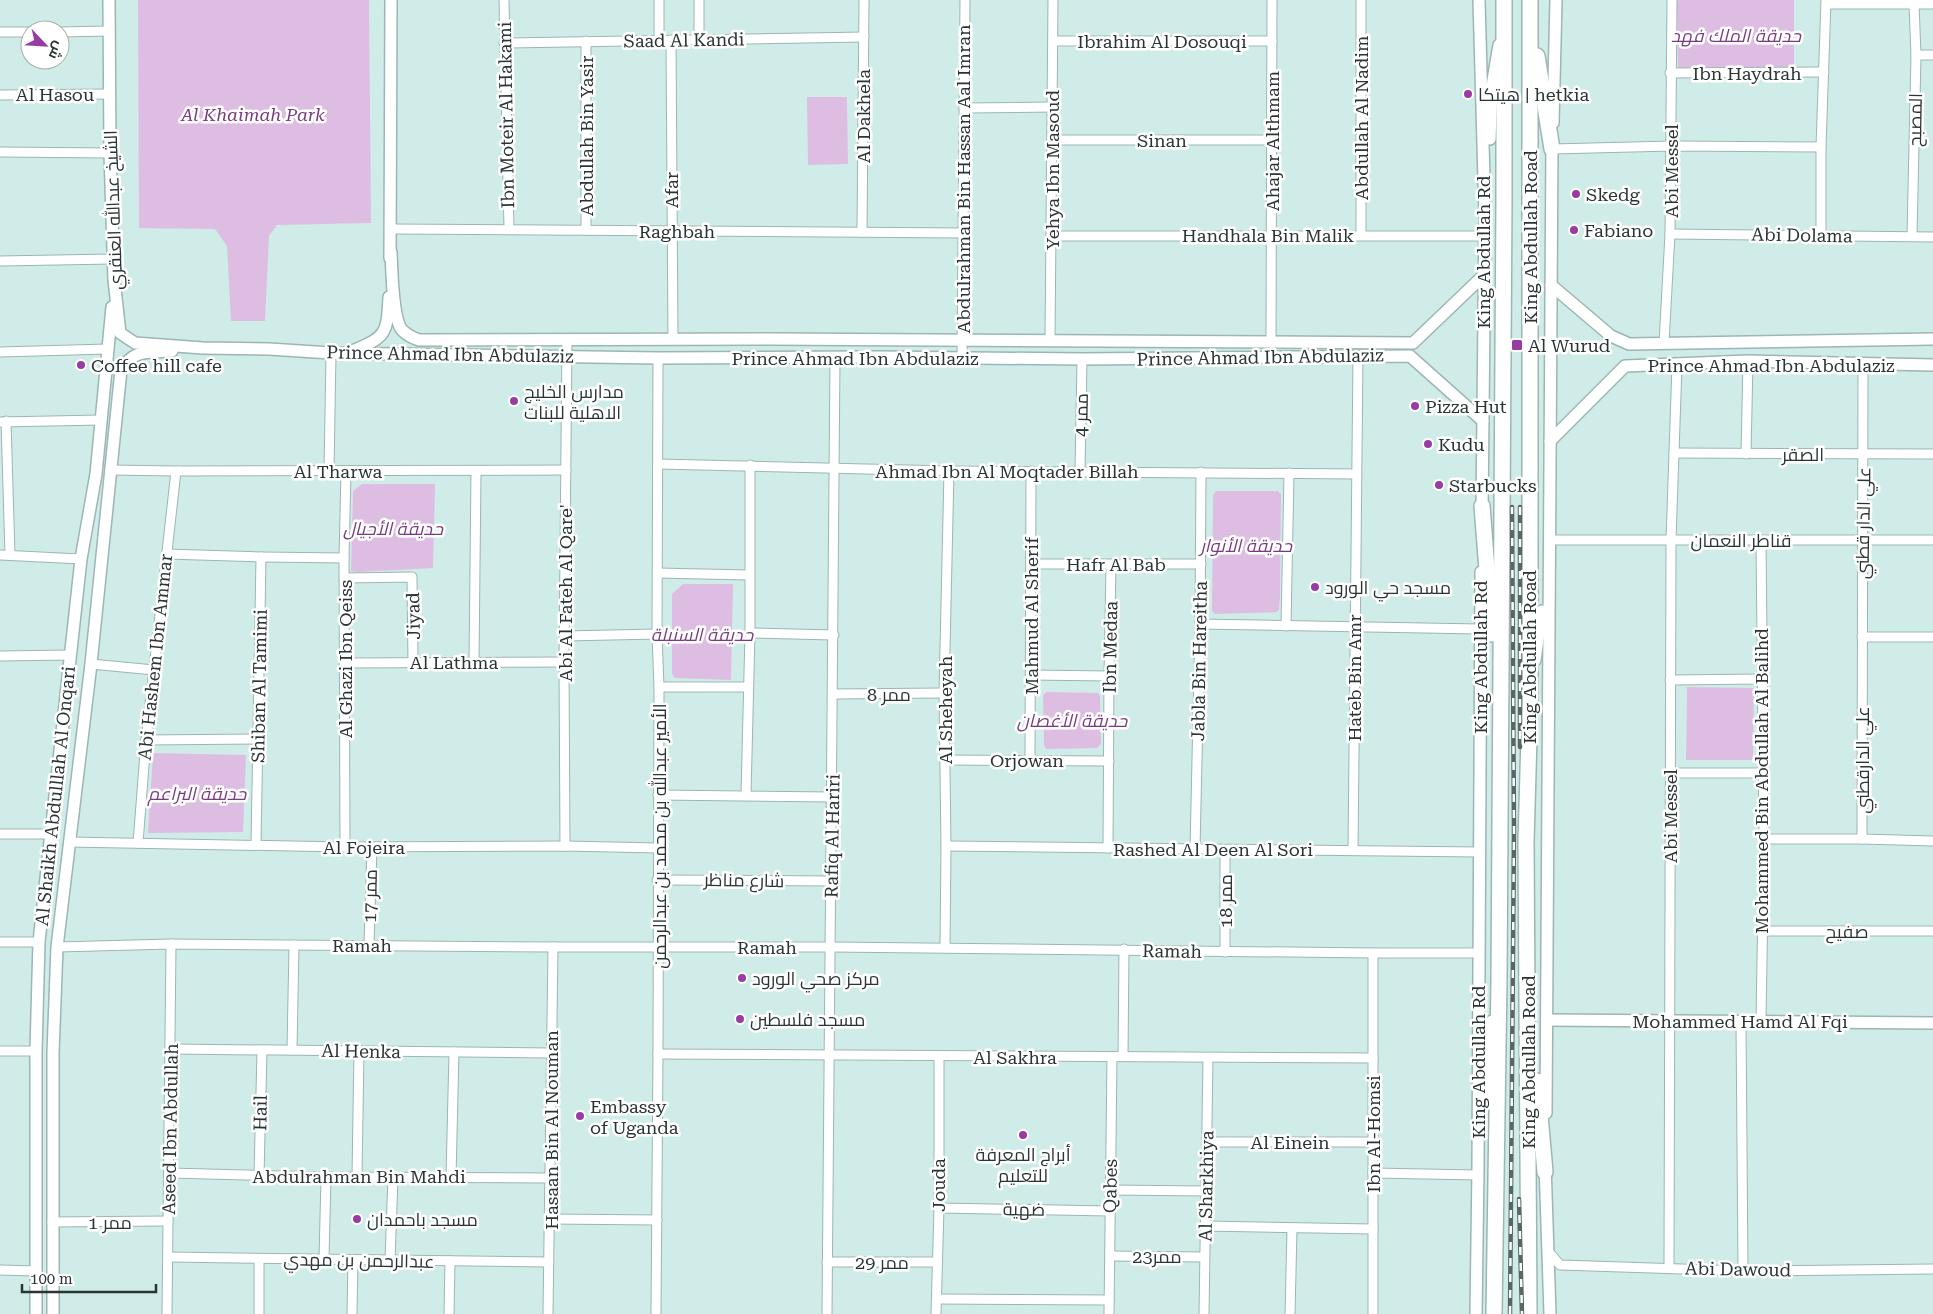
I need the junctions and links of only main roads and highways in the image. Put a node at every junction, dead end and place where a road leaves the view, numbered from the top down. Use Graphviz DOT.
graph roads {
  1 [pos="1531,0"];
  2 [pos="1504,7"];
  3 [pos="1552,148"];
  4 [pos="1482,506"];
  5 [pos="1501,709"];
  6 [pos="1527,974"];
  7 [pos="1545,1172"];
  8 [pos="1494,1314"];
  9 [pos="1529,1314"];
  1 -- 3 [label="highway"];
  1 -- 6 [label="highway, King Abdullah Road"];
  2 -- 5 [label="highway, King Abdullah Road"];
  4 -- 5 [label="highway"];
  5 -- 8 [label="highway, King Abdullah Road"];
  6 -- 7 [label="highway"];
  6 -- 9 [label="highway, King Abdullah Road"];
}
